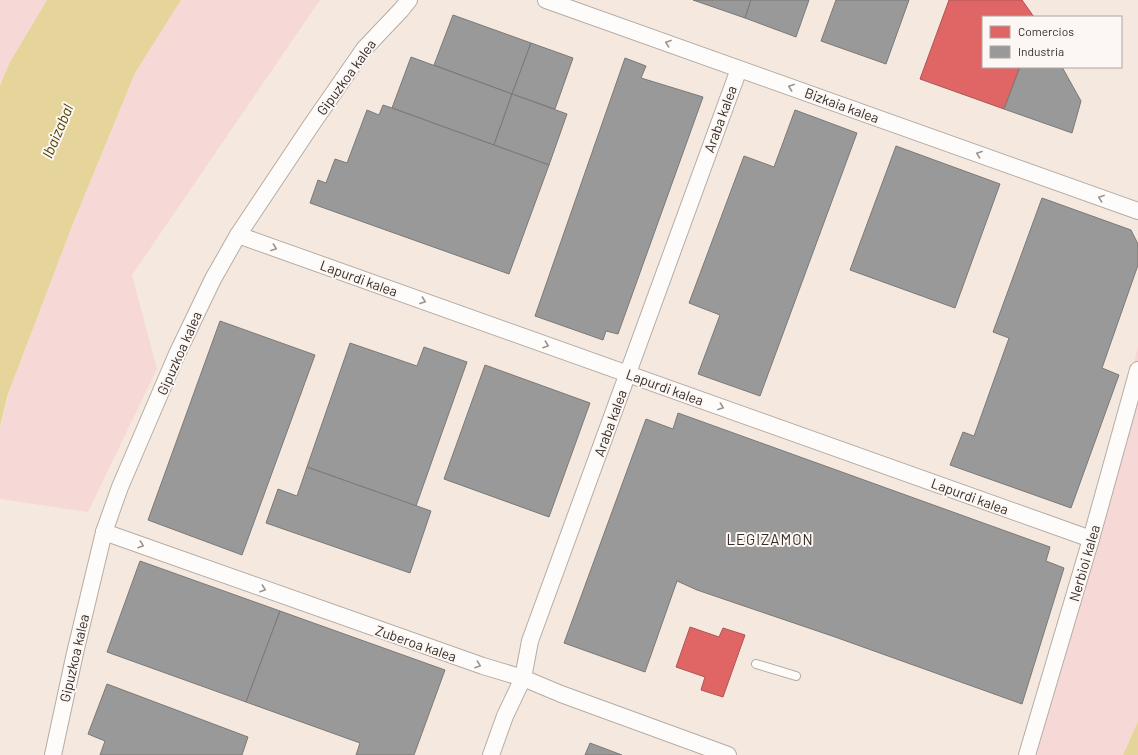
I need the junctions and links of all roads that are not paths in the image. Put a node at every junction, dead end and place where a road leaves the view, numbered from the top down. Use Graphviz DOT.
graph roads {
  1 [pos="409,0"];
  2 [pos="546,0"];
  3 [pos="739,68"];
  4 [pos="1138,211"];
  5 [pos="238,235"];
  6 [pos="1138,370"];
  7 [pos="628,374"];
  8 [pos="104,532"];
  9 [pos="1092,539"];
  10 [pos="756,664"];
  11 [pos="796,676"];
  12 [pos="523,678"];
  13 [pos="53,755"];
  14 [pos="491,755"];
  15 [pos="728,755"];
  16 [pos="1027,755"];
  1 -- 5 [label="street, Gipuzkoa kalea"];
  3 -- 2 [label="street, Bizkaia kalea, one-way"];
  4 -- 3 [label="street, Bizkaia kalea, one-way"];
  3 -- 7 [label="street, Araba kalea"];
  5 -- 7 [label="street, Lapurdi kalea, one-way"];
  5 -- 8 [label="street, Gipuzkoa kalea"];
  6 -- 9 [label="street, Nerbioi kalea"];
  7 -- 9 [label="street, Lapurdi kalea, one-way"];
  7 -- 12 [label="street, Araba kalea"];
  8 -- 12 [label="street, Zuberoa kalea, one-way"];
  8 -- 13 [label="street, Gipuzkoa kalea"];
  9 -- 16 [label="street, Nerbioi kalea"];
  10 -- 11 [label="lane"];
  12 -- 14 [label="street, Araba kalea"];
  12 -- 15 [label="street, Zuberoa kalea"];
}
